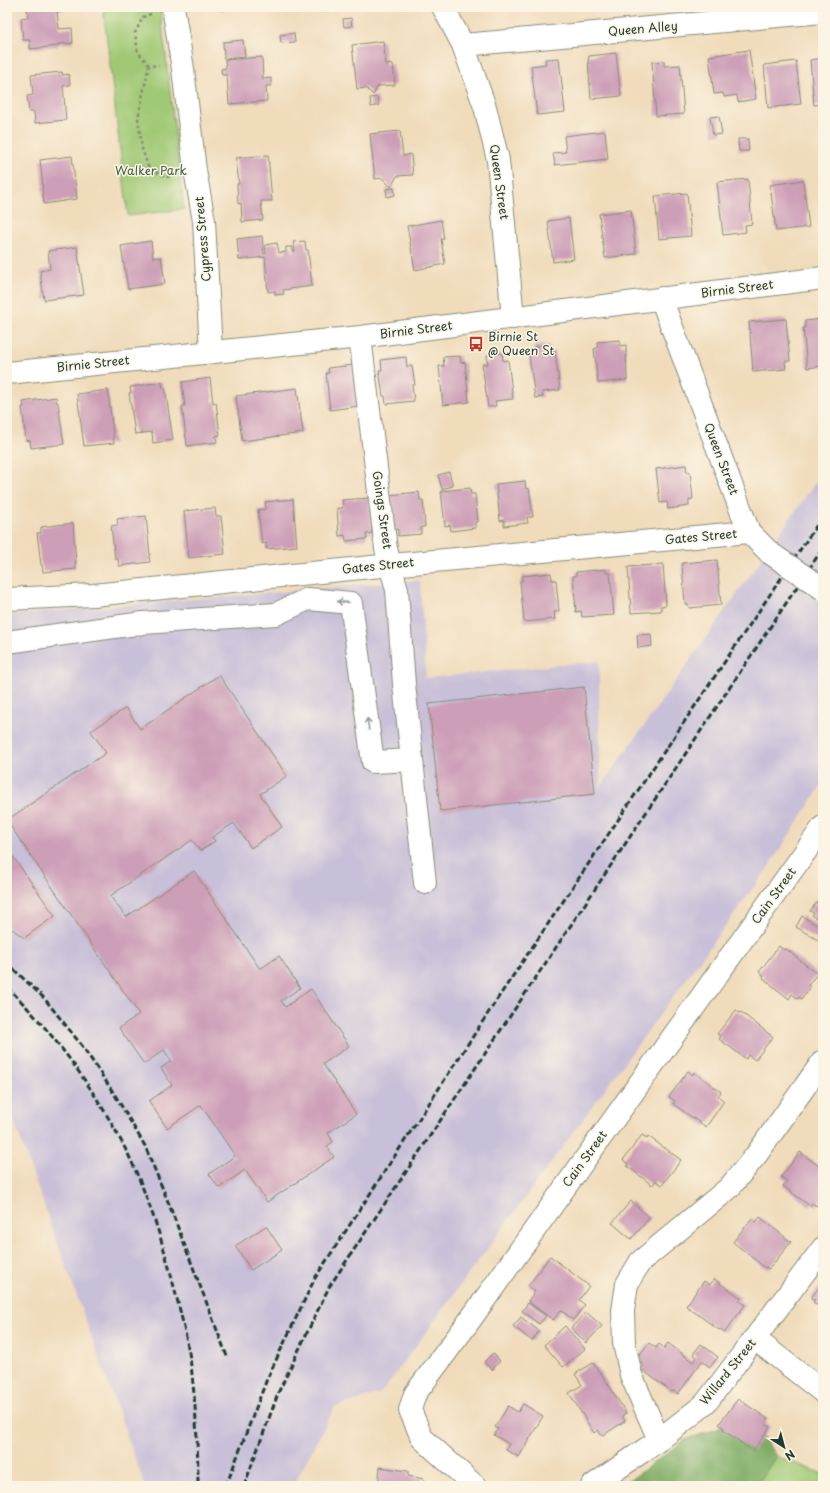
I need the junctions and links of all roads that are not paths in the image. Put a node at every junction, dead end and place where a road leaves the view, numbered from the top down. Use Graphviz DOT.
graph roads {
  1 [pos="443,7"];
  2 [pos="164,10"];
  3 [pos="823,12"];
  4 [pos="463,45"];
  5 [pos="823,278"];
  6 [pos="661,298"];
  7 [pos="513,318"];
  8 [pos="360,337"];
  9 [pos="211,352"];
  10 [pos="7,373"];
  11 [pos="749,532"];
  12 [pos="390,565"];
  13 [pos="823,589"];
  14 [pos="7,599"];
  15 [pos="7,642"];
  16 [pos="412,760"];
  17 [pos="823,827"];
  18 [pos="425,883"];
  19 [pos="823,1061"];
  20 [pos="823,1248"];
  21 [pos="754,1339"];
  22 [pos="823,1392"];
  23 [pos="659,1440"];
  24 [pos="475,1486"];
  25 [pos="592,1486"];
  1 -- 4 [label="street, Queen Street"];
  2 -- 9 [label="street, Cypress Street"];
  3 -- 4 [label="street, Queen Alley"];
  4 -- 7 [label="street, Queen Street"];
  5 -- 6 [label="street, Birnie Street"];
  6 -- 7 [label="street, Birnie Street"];
  6 -- 11 [label="street, Queen Street"];
  7 -- 8 [label="street, Birnie Street"];
  8 -- 9 [label="street, Birnie Street"];
  8 -- 12 [label="street, Goings Street"];
  9 -- 10 [label="street, Birnie Street"];
  11 -- 12 [label="street, Gates Street"];
  11 -- 13 [label="street, Queen Street, bridge"];
  12 -- 14 [label="street, Gates Street"];
  12 -- 16 [label="street, Goings Street"];
  16 -- 15 [label="street, one-way"];
  16 -- 18 [label="street, Goings Street"];
  17 -- 24 [label="street, Cain Street"];
  19 -- 23 [label="street"];
  20 -- 21 [label="street, Willard Street"];
  21 -- 22 [label="street"];
  21 -- 23 [label="street, Willard Street"];
  23 -- 25 [label="street, Willard Street"];
}
